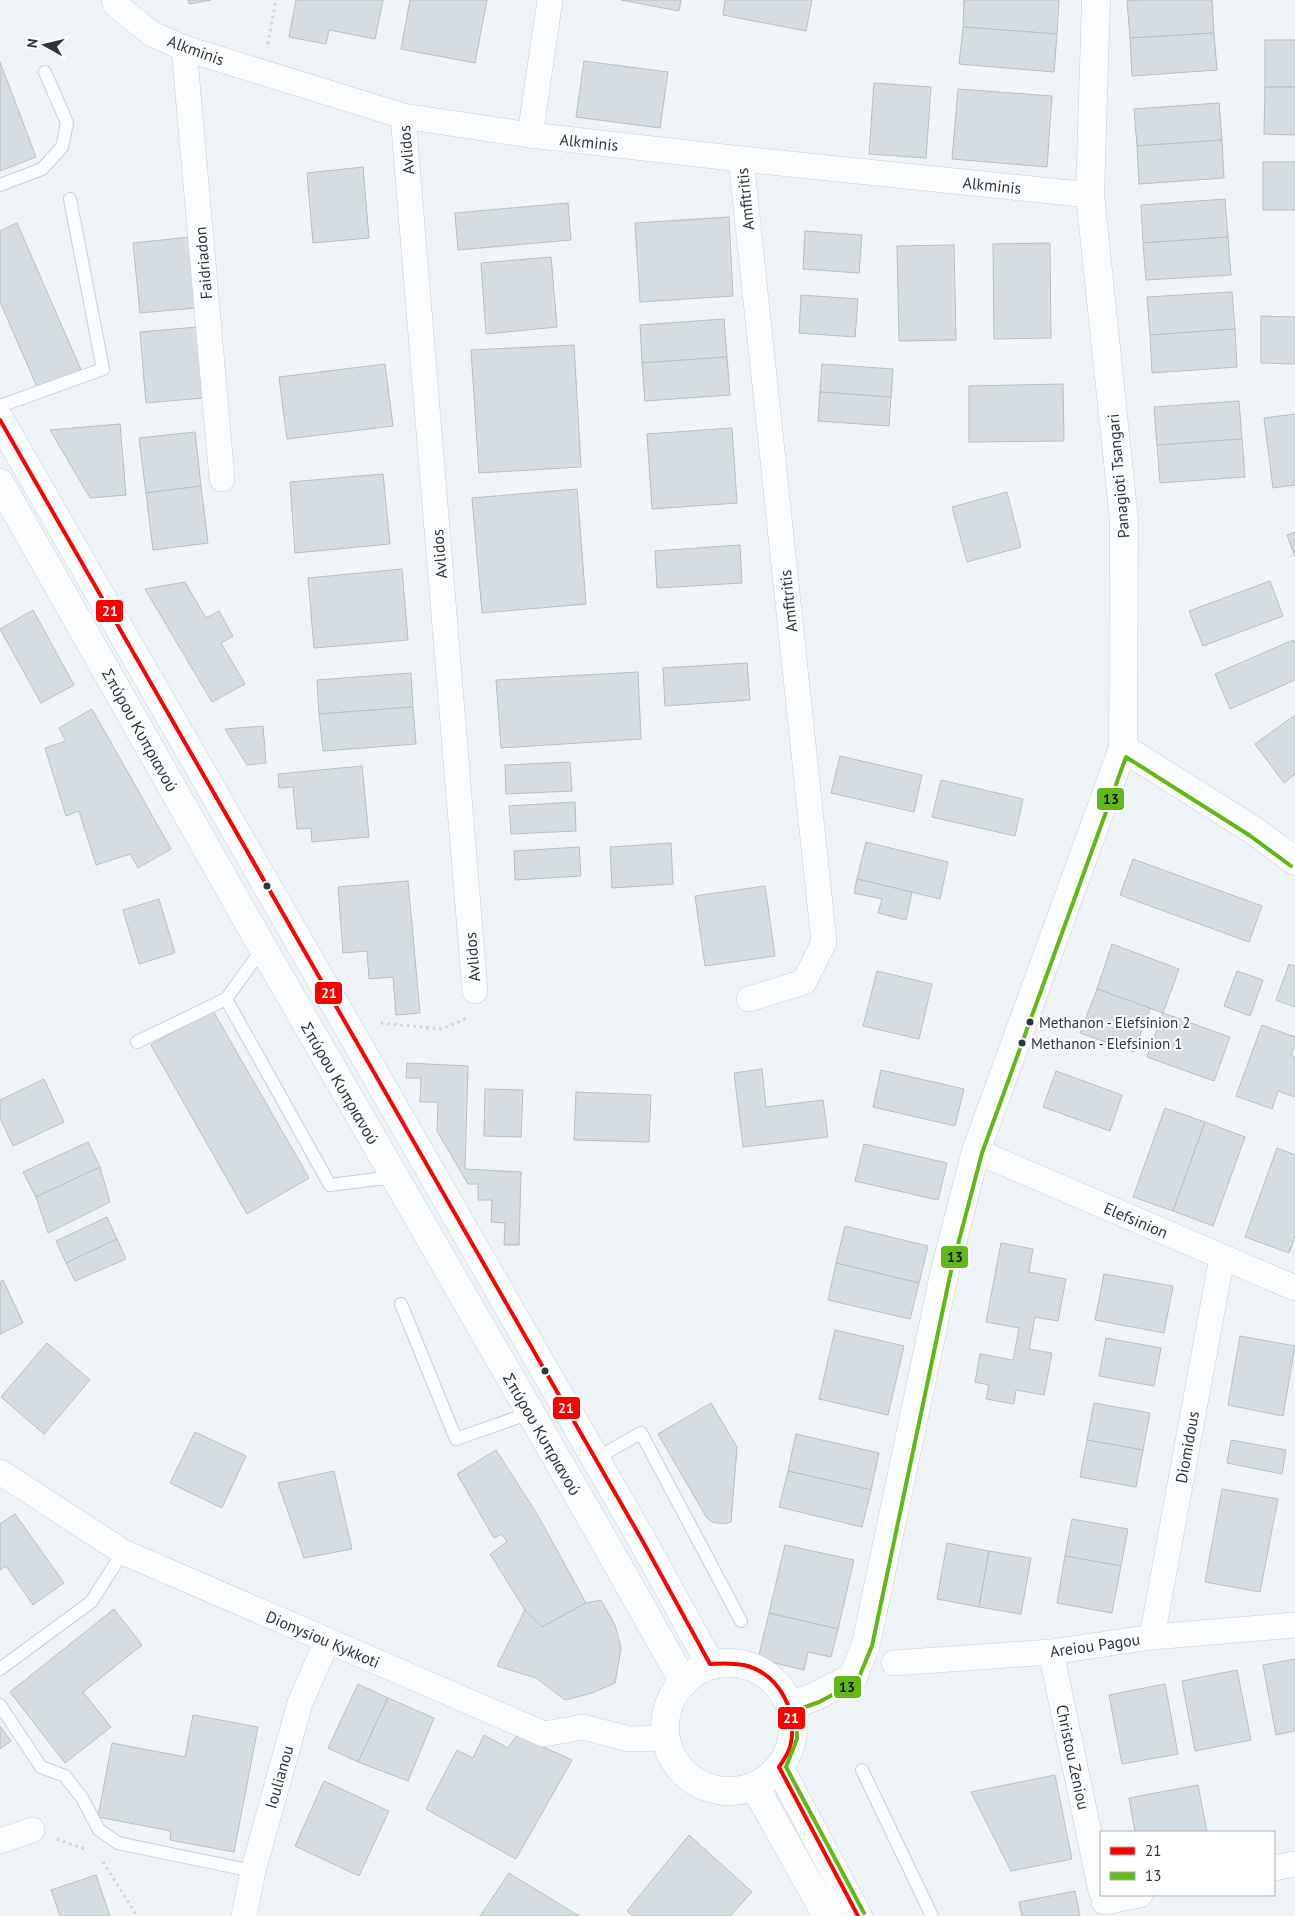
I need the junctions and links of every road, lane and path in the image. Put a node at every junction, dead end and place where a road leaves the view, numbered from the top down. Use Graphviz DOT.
graph roads {
  1 [pos="114,0"];
  2 [pos="276,0"];
  3 [pos="550,0"];
  4 [pos="1096,0"];
  5 [pos="184,48"];
  6 [pos="45,72"];
  7 [pos="264,73"];
  8 [pos="403,116"];
  9 [pos="530,135"];
  10 [pos="741,159"];
  11 [pos="0,185"];
  12 [pos="1090,194"];
  13 [pos="70,199"];
  14 [pos="0,406"];
  15 [pos="0,420"];
  16 [pos="222,478"];
  17 [pos="0,483"];
  18 [pos="1123,748"];
  19 [pos="1295,861"];
  20 [pos="263,948"];
  21 [pos="475,991"];
  22 [pos="226,999"];
  23 [pos="749,999"];
  24 [pos="344,1020"];
  25 [pos="137,1042"];
  26 [pos="976,1151"];
  27 [pos="394,1177"];
  28 [pos="1222,1257"];
  29 [pos="1295,1288"];
  30 [pos="401,1304"];
  31 [pos="530,1413"];
  32 [pos="595,1459"];
  33 [pos="0,1472"];
  34 [pos="123,1552"];
  35 [pos="741,1621"];
  36 [pos="1295,1625"];
  37 [pos="1152,1637"];
  38 [pos="326,1641"];
  39 [pos="1051,1652"];
  40 [pos="894,1663"];
  41 [pos="710,1664"];
  42 [pos="0,1669"];
  43 [pos="683,1681"];
  44 [pos="0,1705"];
  45 [pos="790,1706"];
  46 [pos="666,1738"];
  47 [pos="779,1767"];
  48 [pos="862,1770"];
  49 [pos="755,1787"];
  50 [pos="32,1830"];
  51 [pos="0,1841"];
  52 [pos="88,1850"];
  53 [pos="102,1861"];
  54 [pos="1295,1864"];
  55 [pos="1275,1868"];
  56 [pos="253,1871"];
  57 [pos="1100,1887"];
  58 [pos="1134,1896"];
  59 [pos="1103,1901"];
  60 [pos="138,1916"];
  61 [pos="244,1916"];
  62 [pos="827,1916"];
  63 [pos="858,1916"];
  64 [pos="932,1916"];
  1 -- 5 [label="street, Alkminis"];
  2 -- 7 [label="path"];
  3 -- 9 [label="street"];
  4 -- 12 [label="main road, Panagioti Tsangari"];
  5 -- 7 [label="street, Alkminis"];
  5 -- 16 [label="street, Faidriadon"];
  6 -- 11 [label="lane"];
  7 -- 8 [label="street, Alkminis"];
  8 -- 9 [label="street, Alkminis"];
  8 -- 21 [label="street, Avlidos"];
  9 -- 10 [label="street, Alkminis"];
  10 -- 12 [label="street, Alkminis"];
  10 -- 23 [label="street, Amfitritis"];
  12 -- 18 [label="main road, Panagioti Tsangari"];
  13 -- 14 [label="lane"];
  15 -- 24 [label="main road, Σπύρου Κυπριανού"];
  17 -- 20 [label="main road, Σπύρου Κυπριανού"];
  18 -- 19 [label="main road"];
  18 -- 26 [label="main road, Panagioti Tsangari"];
  20 -- 22 [label="lane"];
  20 -- 27 [label="main road, Σπύρου Κυπριανού"];
  21 -- 24 [label="path"];
  22 -- 25 [label="lane"];
  22 -- 27 [label="lane"];
  24 -- 32 [label="main road, Σπύρου Κυπριανού"];
  26 -- 28 [label="street, Elefsinion"];
  26 -- 45 [label="main road, Panagioti Tsangari"];
  27 -- 31 [label="main road, Σπύρου Κυπριανού"];
  28 -- 29 [label="street, Elefsinion"];
  28 -- 37 [label="street, Diomidous"];
  30 -- 31 [label="lane"];
  31 -- 43 [label="main road, Σπύρου Κυπριανού"];
  32 -- 35 [label="lane"];
  32 -- 41 [label="main road, Σπύρου Κυπριανού"];
  33 -- 34 [label="street, Dionysiou Kykkoti"];
  34 -- 38 [label="street, Dionysiou Kykkoti"];
  34 -- 42 [label="lane"];
  36 -- 37 [label="street, Areiou Pagou"];
  37 -- 39 [label="street, Areiou Pagou"];
  38 -- 46 [label="street, Dionysiou Kykkoti"];
  38 -- 56 [label="street, Ioulianou"];
  39 -- 40 [label="street, Areiou Pagou"];
  39 -- 57 [label="street, Christou Zeniou"];
  41 -- 43 [label="main road"];
  41 -- 45 [label="main road"];
  43 -- 46 [label="main road"];
  44 -- 56 [label="lane"];
  45 -- 47 [label="main road"];
  46 -- 49 [label="main road"];
  47 -- 49 [label="main road"];
  47 -- 63 [label="main road"];
  48 -- 64 [label="lane"];
  49 -- 62 [label="main road"];
  50 -- 51 [label="street"];
  50 -- 52 [label="path"];
  53 -- 60 [label="path"];
  54 -- 55 [label="street"];
  56 -- 61 [label="street, Ioulianou"];
  58 -- 59 [label="street"];
}
